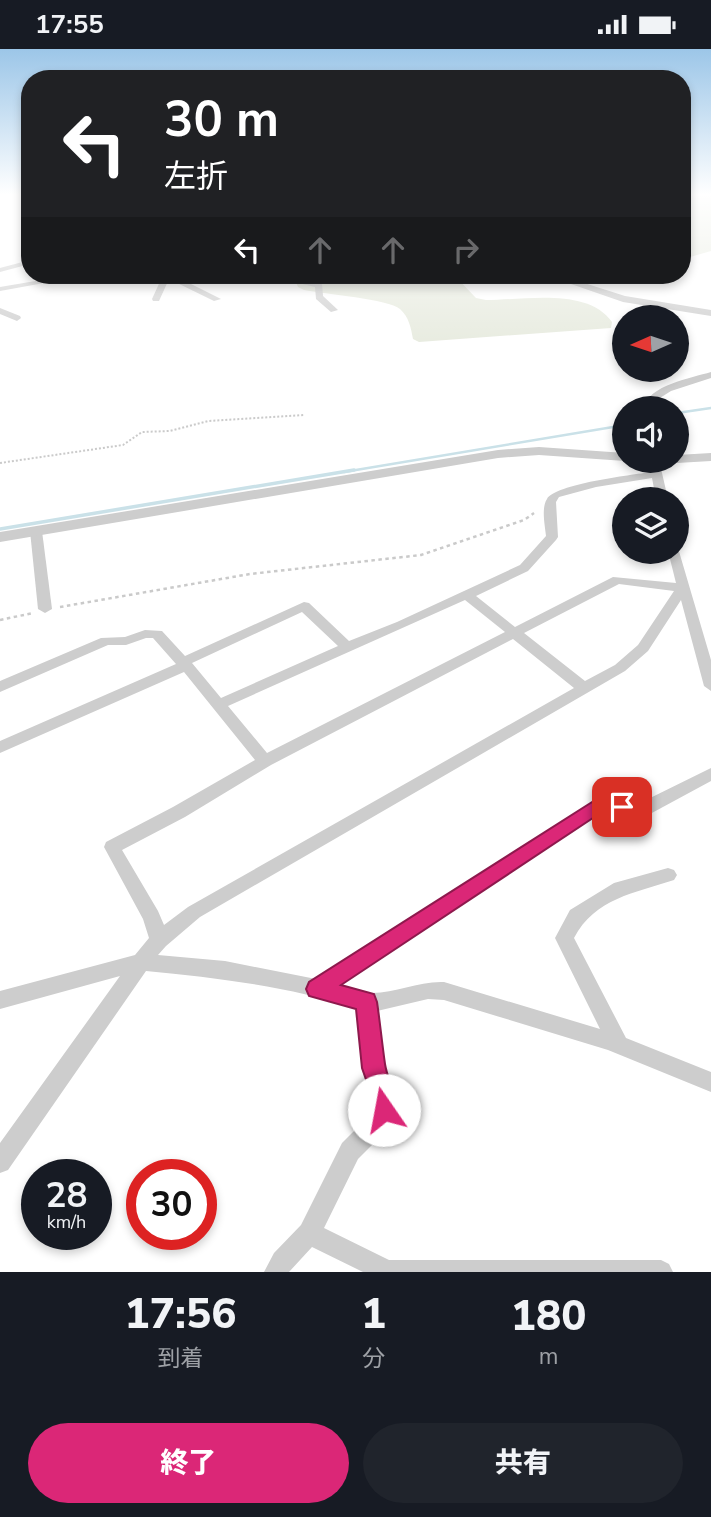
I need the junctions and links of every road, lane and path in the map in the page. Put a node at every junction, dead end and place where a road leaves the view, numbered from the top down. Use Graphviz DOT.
graph roads {
  1 [pos="21,264"];
  2 [pos="0,270"];
  3 [pos="30,284"];
  4 [pos="163,284"];
  5 [pos="186,284"];
  6 [pos="314,284"];
  7 [pos="577,284"];
  8 [pos="0,289"];
  9 [pos="156,299"];
  10 [pos="217,299"];
  11 [pos="334,310"];
  12 [pos="0,311"];
  13 [pos="711,313"];
  14 [pos="18,318"];
  15 [pos="711,376"];
  16 [pos="657,396"];
  17 [pos="305,415"];
  18 [pos="612,456"];
  19 [pos="711,457"];
  20 [pos="689,458"];
  21 [pos="0,463"];
  22 [pos="656,474"];
  23 [pos="659,487"];
  24 [pos="551,500"];
  25 [pos="36,531"];
  26 [pos="0,537"];
  27 [pos="677,564"];
  28 [pos="682,588"];
  29 [pos="468,596"];
  30 [pos="45,610"];
  31 [pos="0,620"];
  32 [pos="515,632"];
  33 [pos="347,647"];
  34 [pos="184,663"];
  35 [pos="711,686"];
  36 [pos="0,687"];
  37 [pos="584,688"];
  38 [pos="220,704"];
  39 [pos="0,747"];
  40 [pos="265,761"];
  41 [pos="711,773"];
  42 [pos="668,875"];
  43 [pos="159,940"];
  44 [pos="141,962"];
  45 [pos="317,989"];
  46 [pos="0,1000"];
  47 [pos="366,1002"];
  48 [pos="619,1045"];
  49 [pos="711,1082"];
  50 [pos="0,1162"];
  51 [pos="309,1233"];
  52 [pos="276,1272"];
  53 [pos="662,1272"];
  1 -- 2 [label="street"];
  3 -- 8 [label="street"];
  4 -- 9 [label="street"];
  5 -- 10 [label="street"];
  6 -- 11 [label="street"];
  7 -- 13 [label="street"];
  12 -- 14 [label="street"];
  15 -- 16 [label="street"];
  17 -- 21 [label="path"];
  18 -- 25 [label="street"];
  19 -- 20 [label="street"];
  22 -- 23 [label="street"];
  22 -- 24 [label="street"];
  24 -- 29 [label="street"];
  24 -- 30 [label="path"];
  25 -- 26 [label="street"];
  25 -- 30 [label="street"];
  27 -- 28 [label="street"];
  28 -- 32 [label="street"];
  28 -- 35 [label="street"];
  28 -- 37 [label="street"];
  29 -- 32 [label="street"];
  29 -- 33 [label="street"];
  30 -- 31 [label="path"];
  32 -- 37 [label="street"];
  32 -- 40 [label="street"];
  33 -- 34 [label="street"];
  33 -- 38 [label="street"];
  34 -- 36 [label="street"];
  34 -- 38 [label="street"];
  34 -- 39 [label="street"];
  37 -- 43 [label="street"];
  38 -- 40 [label="street"];
  40 -- 43 [label="street"];
  41 -- 45 [label="street"];
  42 -- 48 [label="street"];
  43 -- 44 [label="street"];
  44 -- 45 [label="street"];
  44 -- 46 [label="street"];
  44 -- 50 [label="street"];
  45 -- 47 [label="street"];
  47 -- 48 [label="street"];
  47 -- 51 [label="street"];
  48 -- 49 [label="street"];
  51 -- 52 [label="street"];
  51 -- 53 [label="street"];
}
